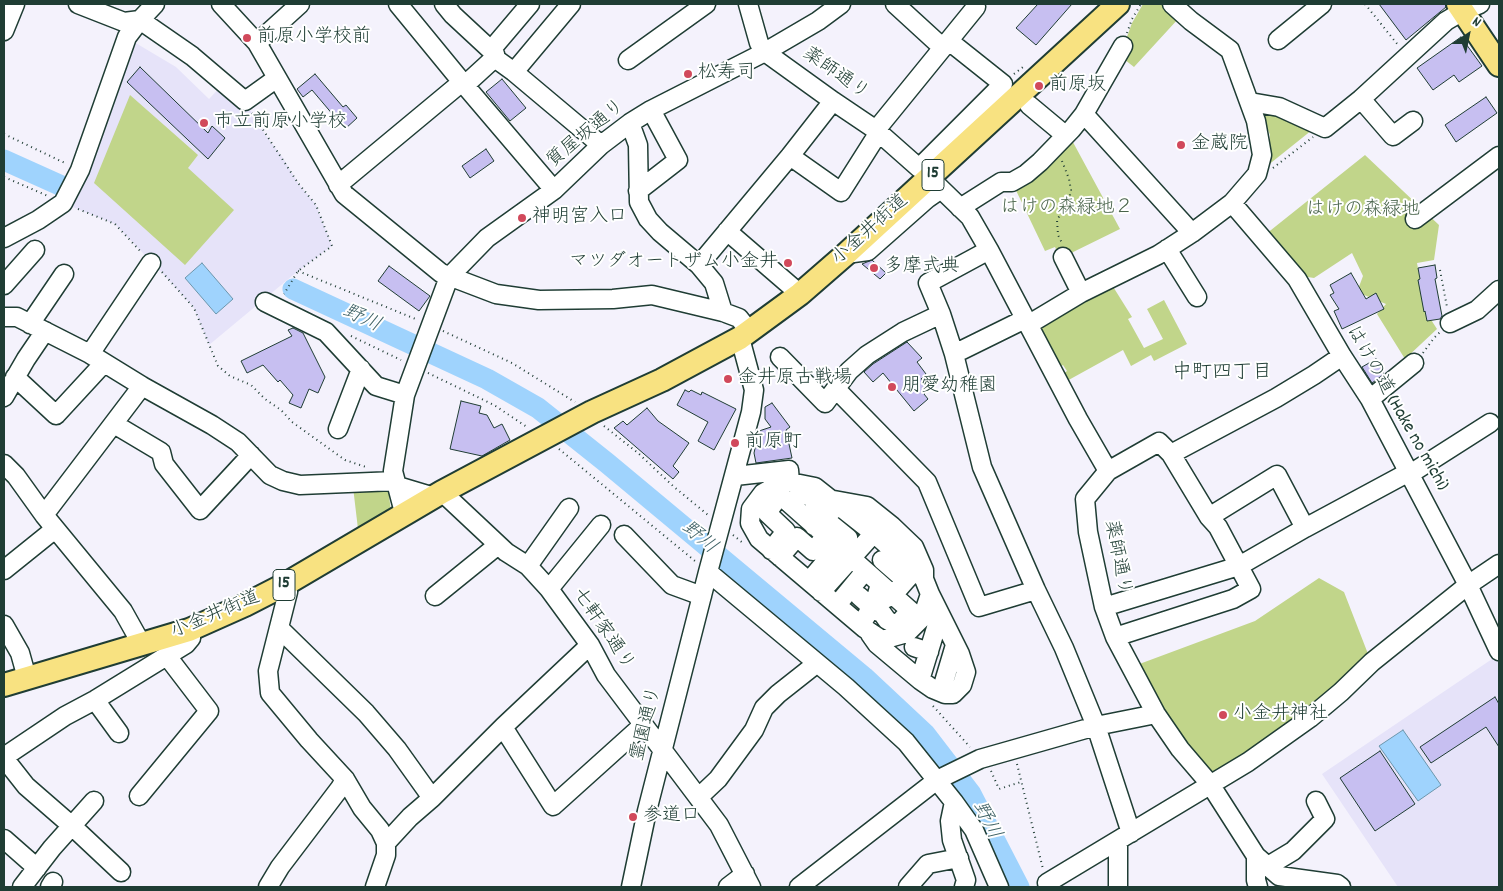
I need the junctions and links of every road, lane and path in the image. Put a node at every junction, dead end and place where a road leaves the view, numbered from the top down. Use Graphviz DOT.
graph roads {
  1 [pos="15,4"];
  2 [pos="78,4"];
  3 [pos="155,4"];
  4 [pos="300,4"];
  5 [pos="398,4"];
  6 [pos="530,4"];
  7 [pos="571,4"];
  8 [pos="706,4"];
  9 [pos="748,4"];
  10 [pos="841,4"];
  11 [pos="895,4"];
  12 [pos="1118,4"];
  13 [pos="1141,4"];
  14 [pos="1172,4"];
  15 [pos="1322,4"];
  16 [pos="1365,4"];
  17 [pos="224,5"];
  18 [pos="1467,6"];
  19 [pos="976,7"];
  20 [pos="453,8"];
  21 [pos="140,20"];
  22 [pos="4,31"];
  23 [pos="1278,40"];
  24 [pos="257,43"];
  25 [pos="946,44"];
  26 [pos="1123,46"];
  27 [pos="766,52"];
  28 [pos="493,55"];
  29 [pos="1406,57"];
  30 [pos="628,60"];
  31 [pos="1499,66"];
  32 [pos="514,72"];
  33 [pos="277,78"];
  34 [pos="463,84"];
  35 [pos="1361,99"];
  36 [pos="245,101"];
  37 [pos="833,101"];
  38 [pos="1250,102"];
  39 [pos="1030,105"];
  40 [pos="651,110"];
  41 [pos="1084,114"];
  42 [pos="1413,121"];
  43 [pos="630,123"];
  44 [pos="1325,128"];
  45 [pos="877,131"];
  46 [pos="4,134"];
  47 [pos="1065,136"];
  48 [pos="601,146"];
  49 [pos="790,156"];
  50 [pos="1499,156"];
  51 [pos="80,170"];
  52 [pos="1257,174"];
  53 [pos="4,177"];
  54 [pos="338,185"];
  55 [pos="554,190"];
  56 [pos="638,191"];
  57 [pos="63,203"];
  58 [pos="1232,203"];
  59 [pos="960,208"];
  60 [pos="1415,219"];
  61 [pos="727,231"];
  62 [pos="1192,233"];
  63 [pos="4,238"];
  64 [pos="1167,249"];
  65 [pos="35,250"];
  66 [pos="989,250"];
  67 [pos="846,254"];
  68 [pos="1064,257"];
  69 [pos="151,263"];
  70 [pos="699,265"];
  71 [pos="1440,270"];
  72 [pos="298,271"];
  73 [pos="64,274"];
  74 [pos="449,277"];
  75 [pos="4,285"];
  76 [pos="1499,290"];
  77 [pos="1081,293"];
  78 [pos="800,294"];
  79 [pos="1196,296"];
  80 [pos="282,297"];
  81 [pos="265,302"];
  82 [pos="722,312"];
  83 [pos="941,314"];
  84 [pos="4,317"];
  85 [pos="1028,320"];
  86 [pos="1450,323"];
  87 [pos="38,327"];
  88 [pos="430,327"];
  89 [pos="745,335"];
  90 [pos="954,354"];
  91 [pos="1342,356"];
  92 [pos="780,357"];
  93 [pos="97,358"];
  94 [pos="1414,363"];
  95 [pos="361,369"];
  96 [pos="16,377"];
  97 [pos="142,386"];
  98 [pos="837,390"];
  99 [pos="405,395"];
  100 [pos="4,398"];
  101 [pos="1370,399"];
  102 [pos="583,407"];
  103 [pos="1490,422"];
  104 [pos="114,424"];
  105 [pos="338,429"];
  106 [pos="544,439"];
  107 [pos="1171,454"];
  108 [pos="251,455"];
  109 [pos="10,470"];
  110 [pos="1108,471"];
  111 [pos="1410,473"];
  112 [pos="735,476"];
  113 [pos="395,479"];
  114 [pos="783,492"];
  115 [pos="436,496"];
  116 [pos="834,502"];
  117 [pos="867,506"];
  118 [pos="569,508"];
  119 [pos="893,511"];
  120 [pos="408,513"];
  121 [pos="1209,517"];
  122 [pos="50,522"];
  123 [pos="601,525"];
  124 [pos="1305,528"];
  125 [pos="874,533"];
  126 [pos="624,534"];
  127 [pos="498,545"];
  128 [pos="831,546"];
  129 [pos="887,554"];
  130 [pos="779,557"];
  131 [pos="1499,564"];
  132 [pos="528,566"];
  133 [pos="1239,566"];
  134 [pos="4,570"];
  135 [pos="708,572"];
  136 [pos="919,576"];
  137 [pos="872,577"];
  138 [pos="284,585"];
  139 [pos="1468,585"];
  140 [pos="815,587"];
  141 [pos="549,589"];
  142 [pos="1036,590"];
  143 [pos="435,596"];
  144 [pos="702,596"];
  145 [pos="1104,606"];
  146 [pos="841,608"];
  147 [pos="907,608"];
  148 [pos="4,625"];
  149 [pos="279,628"];
  150 [pos="864,628"];
  151 [pos="189,630"];
  152 [pos="948,630"];
  153 [pos="1115,637"];
  154 [pos="142,645"];
  155 [pos="590,645"];
  156 [pos="1499,650"];
  157 [pos="168,656"];
  158 [pos="816,664"];
  159 [pos="27,678"];
  160 [pos="925,682"];
  161 [pos="4,685"];
  162 [pos="95,700"];
  163 [pos="1156,714"];
  164 [pos="643,725"];
  165 [pos="503,726"];
  166 [pos="1096,726"];
  167 [pos="119,733"];
  168 [pos="1013,750"];
  169 [pos="663,752"];
  170 [pos="4,758"];
  171 [pos="982,758"];
  172 [pos="345,779"];
  173 [pos="937,780"];
  174 [pos="1021,782"];
  175 [pos="1210,784"];
  176 [pos="139,796"];
  177 [pos="699,797"];
  178 [pos="432,798"];
  179 [pos="94,801"];
  180 [pos="1316,801"];
  181 [pos="954,802"];
  182 [pos="72,826"];
  183 [pos="1124,837"];
  184 [pos="4,839"];
  185 [pos="386,843"];
  186 [pos="959,858"];
  187 [pos="1262,861"];
  188 [pos="37,868"];
  189 [pos="121,872"];
  190 [pos="748,881"];
  191 [pos="1046,883"];
  192 [pos="22,887"];
  193 [pos="268,887"];
  194 [pos="375,887"];
  195 [pos="631,887"];
  196 [pos="728,887"];
  197 [pos="799,887"];
  198 [pos="908,887"];
  199 [pos="964,887"];
  200 [pos="999,887"];
  201 [pos="1118,887"];
  202 [pos="1258,887"];
  203 [pos="1341,887"];
  1 -- 22 [label="street"];
  2 -- 21 [label="street"];
  3 -- 21 [label="street"];
  4 -- 24 [label="street"];
  5 -- 34 [label="street"];
  6 -- 28 [label="street"];
  7 -- 32 [label="street"];
  8 -- 30 [label="street"];
  9 -- 27 [label="street, 薬師通り"];
  10 -- 27 [label="street, 質屋坂通り"];
  11 -- 25 [label="street"];
  12 -- 67 [label="main road, 小金井街道 / 15"];
  13 -- 26 [label="path"];
  14 -- 38 [label="street"];
  15 -- 23 [label="street"];
  16 -- 29 [label="path"];
  17 -- 24 [label="street"];
  18 -- 29 [label="street"];
  18 -- 31 [label="main road"];
  19 -- 25 [label="street"];
  20 -- 28 [label="street"];
  21 -- 36 [label="street"];
  21 -- 51 [label="street"];
  24 -- 33 [label="street"];
  25 -- 45 [label="street"];
  25 -- 45 [label="street, 薬師通り"];
  26 -- 41 [label="street"];
  27 -- 37 [label="street, 薬師通り"];
  27 -- 40 [label="street, 質屋坂通り"];
  28 -- 32 [label="street"];
  28 -- 34 [label="street"];
  29 -- 35 [label="street"];
  32 -- 48 [label="street"];
  33 -- 36 [label="street"];
  33 -- 54 [label="street"];
  34 -- 54 [label="street"];
  34 -- 55 [label="street"];
  35 -- 42 [label="street"];
  35 -- 44 [label="street"];
  36 -- 72 [label="path"];
  37 -- 45 [label="street, 薬師通り"];
  37 -- 49 [label="street"];
  38 -- 44 [label="street"];
  38 -- 52 [label="street"];
  39 -- 47 [label="street"];
  40 -- 43 [label="street, 質屋坂通り"];
  40 -- 56 [label="street"];
  41 -- 47 [label="street"];
  41 -- 62 [label="street"];
  43 -- 48 [label="street, 質屋坂通り"];
  43 -- 56 [label="street"];
  44 -- 52 [label="path"];
  45 -- 49 [label="street"];
  46 -- 51 [label="path"];
  47 -- 59 [label="street"];
  47 -- 68 [label="path"];
  48 -- 55 [label="street, 質屋坂通り"];
  49 -- 61 [label="street"];
  50 -- 60 [label="street"];
  51 -- 57 [label="street"];
  52 -- 58 [label="street"];
  53 -- 57 [label="path"];
  54 -- 74 [label="street"];
  55 -- 74 [label="street, 質屋坂通り"];
  56 -- 70 [label="street"];
  57 -- 63 [label="street"];
  57 -- 69 [label="path"];
  58 -- 62 [label="street"];
  58 -- 91 [label="street, はけの道 (Hake no michi)"];
  59 -- 66 [label="street"];
  59 -- 67 [label="street"];
  61 -- 70 [label="street"];
  61 -- 78 [label="street"];
  62 -- 64 [label="street"];
  64 -- 77 [label="street"];
  64 -- 79 [label="street"];
  65 -- 75 [label="street"];
  66 -- 83 [label="street"];
  66 -- 85 [label="street"];
  67 -- 78 [label="main road, 小金井街道 / 15"];
  68 -- 77 [label="street"];
  69 -- 93 [label="street"];
  69 -- 113 [label="path"];
  70 -- 82 [label="street"];
  71 -- 86 [label="path"];
  72 -- 80 [label="path"];
  72 -- 88 [label="path"];
  73 -- 87 [label="street"];
  74 -- 82 [label="street"];
  74 -- 88 [label="street, 質屋坂通り"];
  76 -- 86 [label="street"];
  77 -- 85 [label="street"];
  78 -- 89 [label="main road, 小金井街道 / 15"];
  81 -- 95 [label="street"];
  82 -- 89 [label="street"];
  83 -- 90 [label="street"];
  83 -- 98 [label="street"];
  84 -- 87 [label="street"];
  85 -- 90 [label="street"];
  85 -- 110 [label="street"];
  86 -- 94 [label="path"];
  87 -- 93 [label="street"];
  87 -- 96 [label="street"];
  88 -- 99 [label="street, 質屋坂通り"];
  88 -- 102 [label="path"];
  89 -- 102 [label="main road, 小金井街道 / 15"];
  89 -- 112 [label="street"];
  90 -- 142 [label="street"];
  91 -- 101 [label="street, はけの道 (Hake no michi)"];
  91 -- 107 [label="street"];
  92 -- 98 [label="street"];
  93 -- 96 [label="street"];
  93 -- 97 [label="street"];
  94 -- 101 [label="street"];
  95 -- 99 [label="street"];
  95 -- 105 [label="street"];
  96 -- 100 [label="street"];
  97 -- 104 [label="street"];
  97 -- 108 [label="street"];
  98 -- 142 [label="street"];
  99 -- 113 [label="street"];
  101 -- 111 [label="street, はけの道 (Hake no michi)"];
  102 -- 106 [label="main road, 15"];
  103 -- 111 [label="street"];
  104 -- 108 [label="street"];
  104 -- 122 [label="street"];
  106 -- 115 [label="main road, 小金井街道 / 15"];
  106 -- 135 [label="path"];
  107 -- 110 [label="street"];
  107 -- 121 [label="street"];
  108 -- 113 [label="street"];
  109 -- 122 [label="street"];
  110 -- 145 [label="street, 薬師通り"];
  111 -- 124 [label="street"];
  111 -- 139 [label="street, はけの道 (Hake no michi)"];
  112 -- 114 [label="street"];
  112 -- 135 [label="street, 霊園通り"];
  113 -- 115 [label="street, 七軒家通り"];
  113 -- 120 [label="street"];
  114 -- 116 [label="street"];
  114 -- 128 [label="street"];
  114 -- 130 [label="street"];
  114 -- 130 [label="street"];
  115 -- 120 [label="main road, 小金井街道 / 15"];
  115 -- 127 [label="street, 七軒家通り"];
  116 -- 117 [label="street"];
  116 -- 125 [label="street"];
  117 -- 119 [label="street"];
  117 -- 136 [label="street"];
  118 -- 132 [label="street"];
  120 -- 138 [label="main road, 小金井街道 / 15"];
  121 -- 124 [label="street"];
  121 -- 133 [label="street"];
  122 -- 134 [label="street"];
  122 -- 154 [label="street"];
  123 -- 141 [label="street"];
  124 -- 133 [label="street"];
  125 -- 128 [label="street"];
  125 -- 129 [label="street"];
  126 -- 144 [label="street"];
  127 -- 132 [label="street, 七軒家通り"];
  127 -- 143 [label="street"];
  128 -- 130 [label="street"];
  128 -- 137 [label="street"];
  128 -- 140 [label="street"];
  128 -- 140 [label="street"];
  129 -- 136 [label="street"];
  129 -- 137 [label="street"];
  130 -- 140 [label="street"];
  131 -- 139 [label="street"];
  132 -- 141 [label="street, 七軒家通り"];
  133 -- 145 [label="street"];
  133 -- 153 [label="street"];
  135 -- 144 [label="street, 霊園通り"];
  135 -- 158 [label="street"];
  136 -- 147 [label="street"];
  136 -- 147 [label="street"];
  136 -- 152 [label="street"];
  137 -- 146 [label="street"];
  137 -- 147 [label="street"];
  138 -- 149 [label="street"];
  138 -- 151 [label="main road, 小金井街道 / 15"];
  139 -- 156 [label="street, はけの道 (Hake no michi)"];
  139 -- 175 [label="street"];
  140 -- 146 [label="street"];
  141 -- 155 [label="street, 七軒家通り"];
  142 -- 166 [label="street"];
  144 -- 169 [label="street, 霊園通り"];
  145 -- 153 [label="street, 薬師通り"];
  146 -- 150 [label="street"];
  147 -- 150 [label="street"];
  148 -- 159 [label="street"];
  149 -- 172 [label="street"];
  149 -- 178 [label="street"];
  150 -- 160 [label="street"];
  151 -- 154 [label="main road, 小金井街道 / 15"];
  151 -- 157 [label="street"];
  152 -- 160 [label="street"];
  152 -- 160 [label="street"];
  152 -- 160 [label="street"];
  153 -- 163 [label="street, 薬師通り"];
  154 -- 159 [label="main road, 小金井街道 / 15"];
  155 -- 164 [label="street, 七軒家通り"];
  155 -- 165 [label="street"];
  157 -- 162 [label="street"];
  157 -- 176 [label="street"];
  158 -- 173 [label="street"];
  158 -- 177 [label="street"];
  159 -- 161 [label="main road, 小金井街道 / 15"];
  162 -- 167 [label="street"];
  162 -- 170 [label="street"];
  163 -- 166 [label="street"];
  163 -- 175 [label="street, 薬師通り"];
  164 -- 165 [label="street"];
  164 -- 169 [label="street, 七軒家通り"];
  165 -- 178 [label="street"];
  166 -- 168 [label="street"];
  166 -- 183 [label="street"];
  168 -- 171 [label="street"];
  168 -- 174 [label="path"];
  169 -- 177 [label="street, 七軒家通り"];
  169 -- 195 [label="street, 霊園通り"];
  170 -- 182 [label="street"];
  171 -- 173 [label="street"];
  171 -- 174 [label="path"];
  172 -- 185 [label="street"];
  172 -- 193 [label="street"];
  173 -- 181 [label="street"];
  173 -- 197 [label="street"];
  174 -- 191 [label="path"];
  175 -- 183 [label="street"];
  175 -- 187 [label="street, 薬師通り"];
  177 -- 190 [label="street, 七軒家通り"];
  178 -- 185 [label="street"];
  179 -- 182 [label="street"];
  180 -- 187 [label="street"];
  181 -- 186 [label="street"];
  181 -- 200 [label="street"];
  182 -- 188 [label="street"];
  182 -- 189 [label="street"];
  183 -- 191 [label="street"];
  183 -- 201 [label="street"];
  184 -- 188 [label="street"];
  185 -- 194 [label="street"];
  186 -- 198 [label="street"];
  186 -- 199 [label="street"];
  187 -- 202 [label="street"];
  187 -- 203 [label="street, 薬師通り"];
  188 -- 192 [label="street"];
  190 -- 196 [label="street"];
}
